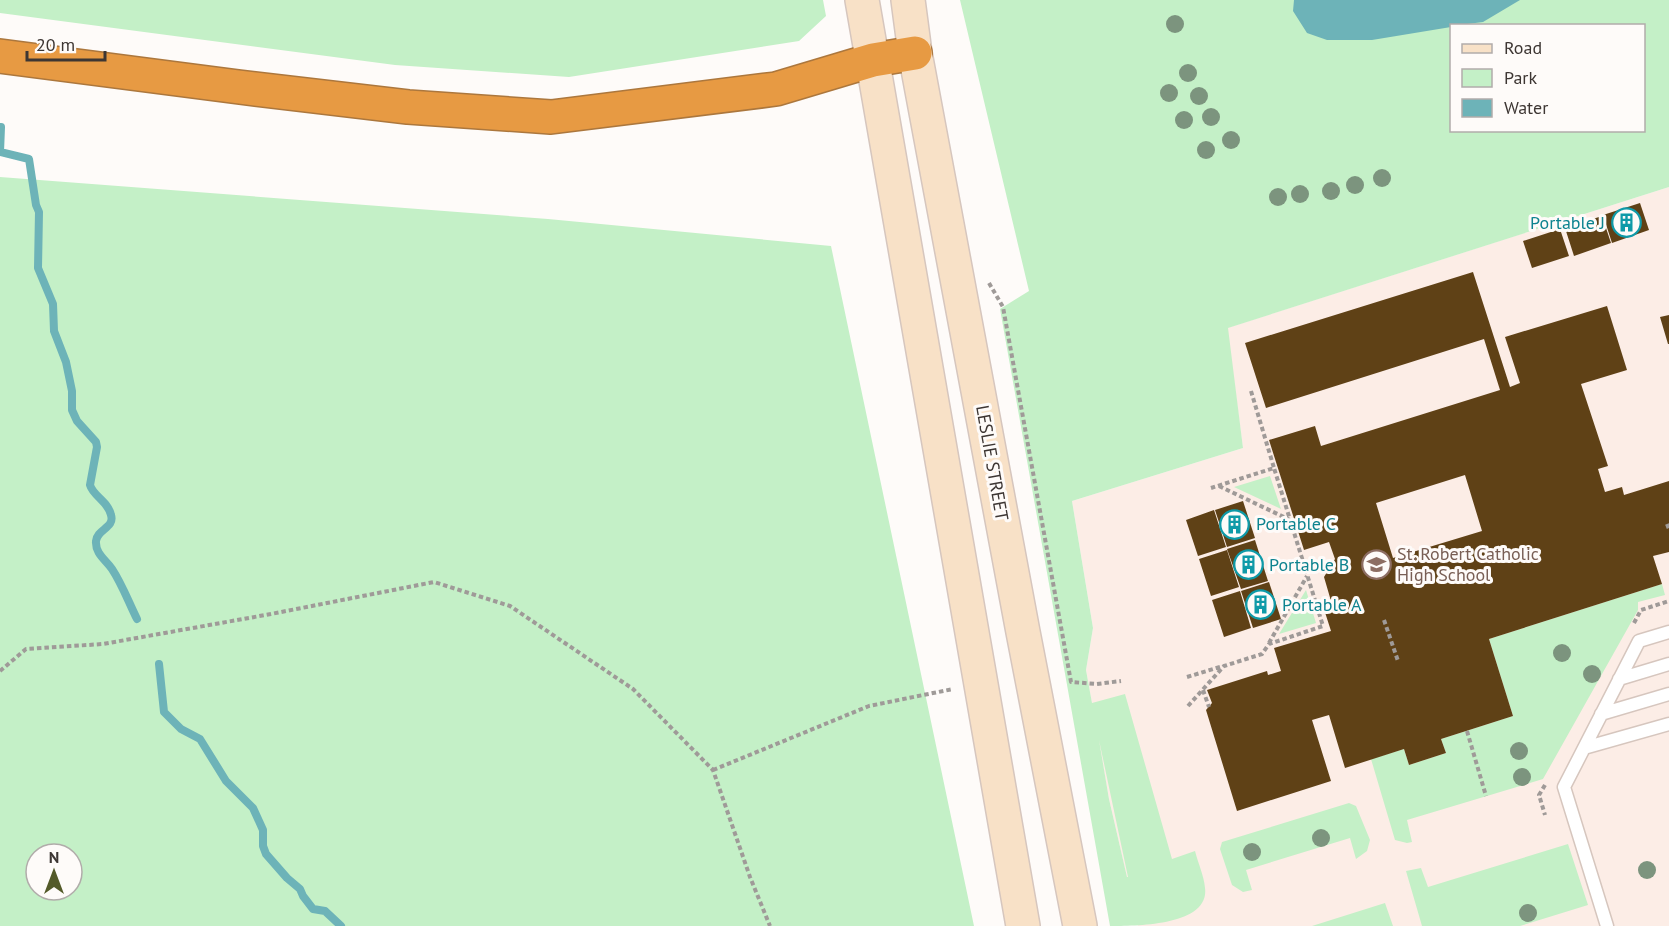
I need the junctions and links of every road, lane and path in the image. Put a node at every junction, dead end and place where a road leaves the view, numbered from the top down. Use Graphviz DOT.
graph roads {
  1 [pos="862,0"];
  2 [pos="908,0"];
  3 [pos="915,53"];
  4 [pos="0,56"];
  5 [pos="873,60"];
  6 [pos="987,280"];
  7 [pos="1251,391"];
  8 [pos="1274,468"];
  9 [pos="1219,485"];
  10 [pos="1211,488"];
  11 [pos="1290,519"];
  12 [pos="1667,524"];
  13 [pos="1669,529"];
  14 [pos="1308,576"];
  15 [pos="1384,620"];
  16 [pos="1669,632"];
  17 [pos="1269,644"];
  18 [pos="1398,662"];
  19 [pos="1669,664"];
  20 [pos="1224,666"];
  21 [pos="0,671"];
  22 [pos="1187,678"];
  23 [pos="1619,679"];
  24 [pos="1121,681"];
  25 [pos="981,684"];
  26 [pos="1203,690"];
  27 [pos="1669,694"];
  28 [pos="1188,706"];
  29 [pos="1209,707"];
  30 [pos="1601,714"];
  31 [pos="1669,724"];
  32 [pos="1467,731"];
  33 [pos="1584,748"];
  34 [pos="713,770"];
  35 [pos="1486,796"];
  36 [pos="770,926"];
  37 [pos="1023,926"];
  38 [pos="1080,926"];
  39 [pos="1607,926"];
  1 -- 5 [label="main road"];
  2 -- 3 [label="main road, LESLIE STREET"];
  3 -- 5 [label="highway"];
  3 -- 38 [label="main road, LESLIE STREET"];
  4 -- 5 [label="highway"];
  5 -- 25 [label="main road"];
  6 -- 24 [label="path"];
  7 -- 8 [label="path"];
  8 -- 9 [label="path"];
  8 -- 11 [label="path"];
  9 -- 10 [label="path"];
  9 -- 11 [label="path"];
  11 -- 14 [label="path"];
  12 -- 13 [label="path"];
  14 -- 17 [label="path"];
  14 -- 17 [label="path"];
  15 -- 18 [label="path"];
  16 -- 23 [label="lane"];
  17 -- 20 [label="path"];
  19 -- 23 [label="lane"];
  20 -- 22 [label="path"];
  20 -- 26 [label="path"];
  21 -- 34 [label="path"];
  23 -- 30 [label="lane"];
  25 -- 34 [label="path"];
  25 -- 37 [label="main road"];
  26 -- 28 [label="path"];
  26 -- 29 [label="path"];
  27 -- 30 [label="lane"];
  30 -- 33 [label="lane"];
  31 -- 33 [label="lane"];
  32 -- 35 [label="path"];
  33 -- 39 [label="lane"];
  34 -- 36 [label="path"];
}
